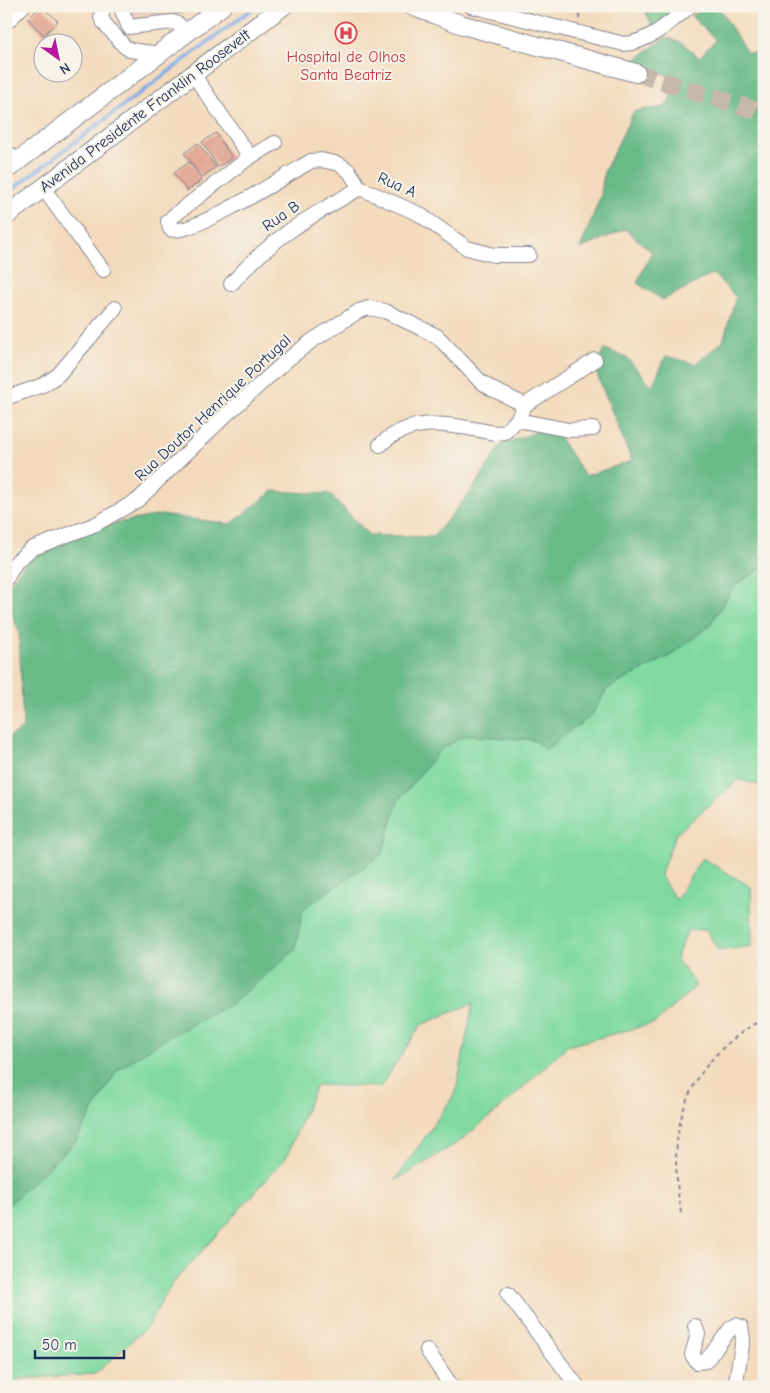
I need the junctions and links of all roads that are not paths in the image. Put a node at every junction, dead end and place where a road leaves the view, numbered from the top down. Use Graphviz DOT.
graph roads {
  1 [pos="23,6"];
  2 [pos="104,6"];
  3 [pos="120,6"];
  4 [pos="222,6"];
  5 [pos="283,6"];
  6 [pos="412,6"];
  7 [pos="451,6"];
  8 [pos="471,6"];
  9 [pos="690,6"];
  10 [pos="6,23"];
  11 [pos="463,25"];
  12 [pos="187,33"];
  13 [pos="159,54"];
  14 [pos="636,73"];
  15 [pos="193,74"];
  16 [pos="275,143"];
  17 [pos="250,157"];
  18 [pos="10,161"];
  19 [pos="43,188"];
  20 [pos="360,188"];
  21 [pos="6,216"];
  22 [pos="528,255"];
  23 [pos="103,270"];
  24 [pos="231,284"];
  25 [pos="114,308"];
  26 [pos="595,360"];
  27 [pos="6,398"];
  28 [pos="525,405"];
  29 [pos="517,420"];
  30 [pos="593,429"];
  31 [pos="380,446"];
  32 [pos="6,579"];
  33 [pos="508,1294"];
  34 [pos="696,1326"];
  35 [pos="427,1350"];
  36 [pos="452,1387"];
  37 [pos="578,1387"];
  38 [pos="735,1387"];
  1 -- 10 [label="street"];
  2 -- 13 [label="street"];
  3 -- 12 [label="street"];
  4 -- 12 [label="main road"];
  5 -- 15 [label="main road, Avenida Presidente Franklin Roosevelt"];
  6 -- 11 [label="main road"];
  7 -- 11 [label="main road"];
  8 -- 9 [label="street"];
  11 -- 14 [label="main road"];
  12 -- 13 [label="main road"];
  13 -- 18 [label="main road"];
  15 -- 17 [label="street"];
  15 -- 19 [label="main road, Avenida Presidente Franklin Roosevelt"];
  16 -- 17 [label="street"];
  17 -- 20 [label="street, Rua A"];
  19 -- 21 [label="main road, Avenida Presidente Franklin Roosevelt"];
  19 -- 23 [label="street"];
  20 -- 22 [label="street, Rua A"];
  20 -- 24 [label="street, Rua B"];
  25 -- 27 [label="street"];
  26 -- 28 [label="street"];
  28 -- 29 [label="street"];
  28 -- 32 [label="street, Rua Doutor Henrique Portugal"];
  29 -- 30 [label="street"];
  29 -- 31 [label="street"];
  33 -- 37 [label="street"];
  34 -- 38 [label="street"];
  35 -- 36 [label="street"];
}
